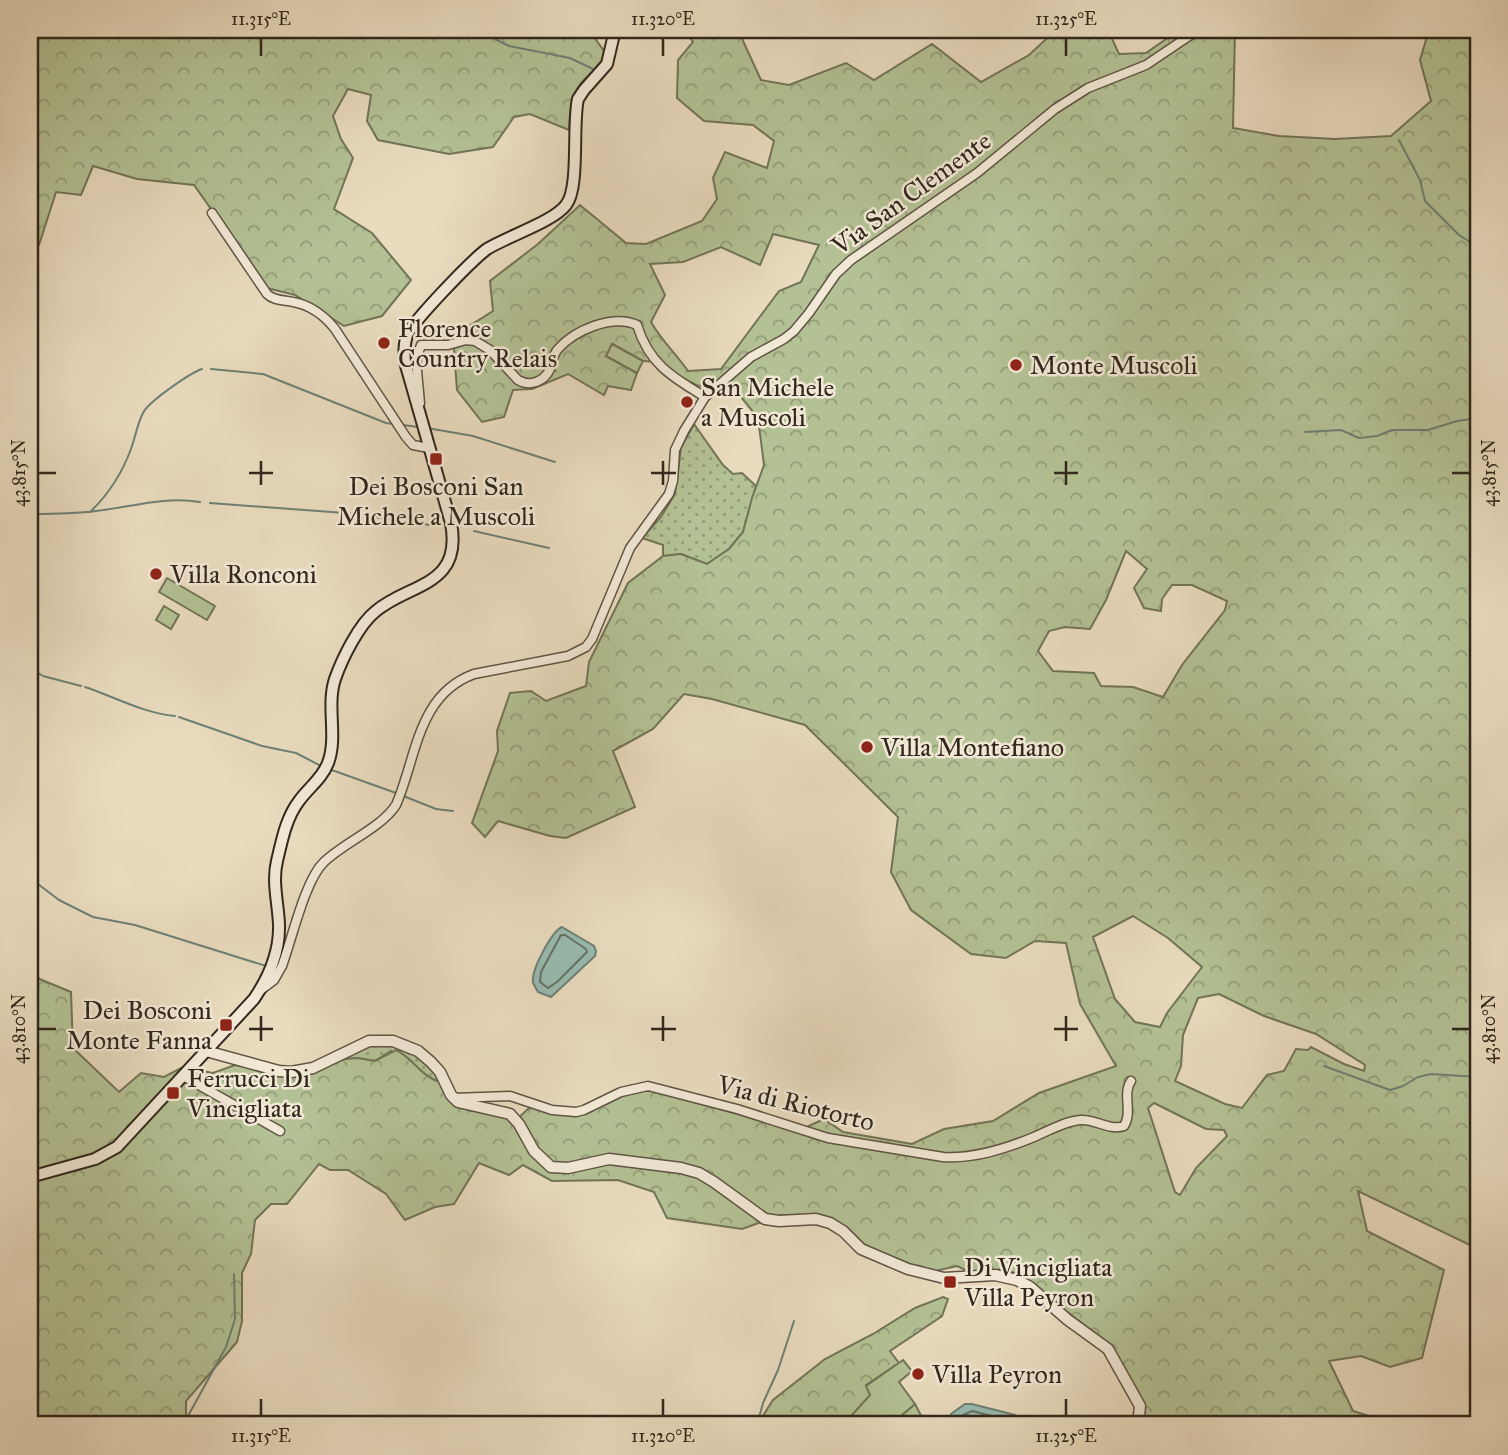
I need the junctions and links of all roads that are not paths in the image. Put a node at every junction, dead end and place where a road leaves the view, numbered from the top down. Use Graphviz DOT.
graph roads {
  1 [pos="615,30"];
  2 [pos="1198,30"];
  3 [pos="212,213"];
  4 [pos="705,397"];
  5 [pos="422,424"];
  6 [pos="429,448"];
  7 [pos="260,990"];
  8 [pos="206,1051"];
  9 [pos="183,1076"];
  10 [pos="1131,1081"];
  11 [pos="453,1098"];
  12 [pos="280,1131"];
  13 [pos="30,1177"];
  14 [pos="1138,1425"];
  1 -- 5 [label="main road"];
  2 -- 4 [label="street, Via San Clemente"];
  3 -- 6 [label="street"];
  4 -- 5 [label="street"];
  4 -- 7 [label="street, Via San Clemente"];
  5 -- 6 [label="main road"];
  6 -- 7 [label="main road"];
  7 -- 8 [label="main road"];
  8 -- 9 [label="main road"];
  8 -- 11 [label="street"];
  9 -- 12 [label="street"];
  9 -- 13 [label="main road"];
  10 -- 11 [label="street, Via di Riotorto"];
  11 -- 14 [label="street"];
}
